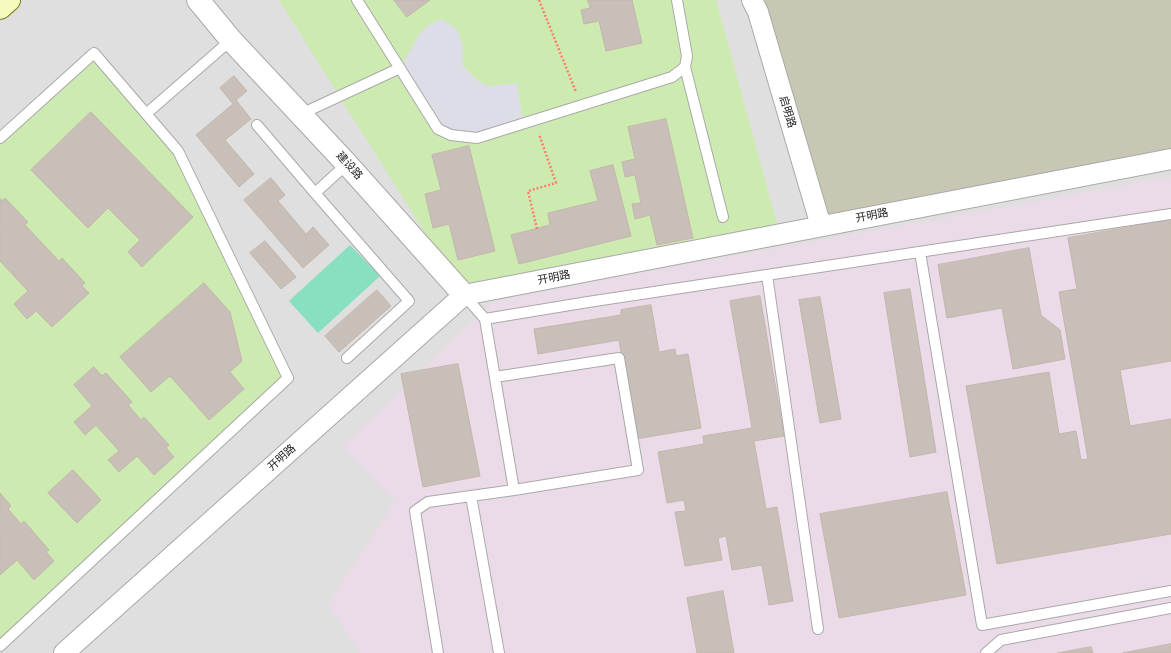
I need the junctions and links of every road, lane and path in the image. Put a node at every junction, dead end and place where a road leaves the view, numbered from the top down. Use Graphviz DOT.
graph roads {
  1 [pos="9,0"];
  2 [pos="198,0"];
  3 [pos="357,0"];
  4 [pos="539,0"];
  5 [pos="677,0"];
  6 [pos="752,0"];
  7 [pos="0,8"];
  8 [pos="231,40"];
  9 [pos="685,67"];
  10 [pos="400,68"];
  11 [pos="582,105"];
  12 [pos="146,114"];
  13 [pos="301,114"];
  14 [pos="535,120"];
  15 [pos="257,125"];
  16 [pos="0,138"];
  17 [pos="1171,159"];
  18 [pos="347,164"];
  19 [pos="315,193"];
  20 [pos="1171,214"];
  21 [pos="724,217"];
  22 [pos="821,226"];
  23 [pos="536,228"];
  24 [pos="920,252"];
  25 [pos="767,275"];
  26 [pos="464,295"];
  27 [pos="485,319"];
  28 [pos="347,358"];
  29 [pos="495,377"];
  30 [pos="514,490"];
  31 [pos="471,496"];
  32 [pos="1171,591"];
  33 [pos="1171,608"];
  34 [pos="818,629"];
  35 [pos="0,646"];
  36 [pos="64,653"];
  37 [pos="438,653"];
  38 [pos="499,653"];
  39 [pos="986,653"];
  1 -- 7 [label="main road"];
  2 -- 8 [label="street, 建设路"];
  3 -- 10 [label="lane"];
  4 -- 11 [label="path"];
  5 -- 9 [label="lane"];
  6 -- 22 [label="street, 启明路"];
  8 -- 12 [label="lane"];
  8 -- 13 [label="street, 建设路"];
  9 -- 11 [label="lane"];
  9 -- 21 [label="lane"];
  10 -- 13 [label="lane"];
  10 -- 14 [label="lane"];
  11 -- 14 [label="lane"];
  12 -- 16 [label="lane"];
  12 -- 35 [label="lane"];
  13 -- 18 [label="street, 建设路"];
  14 -- 23 [label="path"];
  15 -- 19 [label="lane"];
  17 -- 22 [label="street, 开明路"];
  18 -- 19 [label="lane"];
  18 -- 26 [label="street, 建设路"];
  19 -- 28 [label="lane"];
  20 -- 24 [label="lane"];
  22 -- 26 [label="street, 开明路"];
  24 -- 25 [label="lane"];
  24 -- 32 [label="lane"];
  25 -- 27 [label="lane"];
  25 -- 34 [label="lane"];
  26 -- 27 [label="lane"];
  26 -- 36 [label="street, 开明路"];
  27 -- 29 [label="lane"];
  29 -- 30 [label="lane"];
  29 -- 30 [label="lane"];
  30 -- 31 [label="lane"];
  31 -- 37 [label="lane"];
  31 -- 38 [label="lane"];
  33 -- 39 [label="lane"];
}
